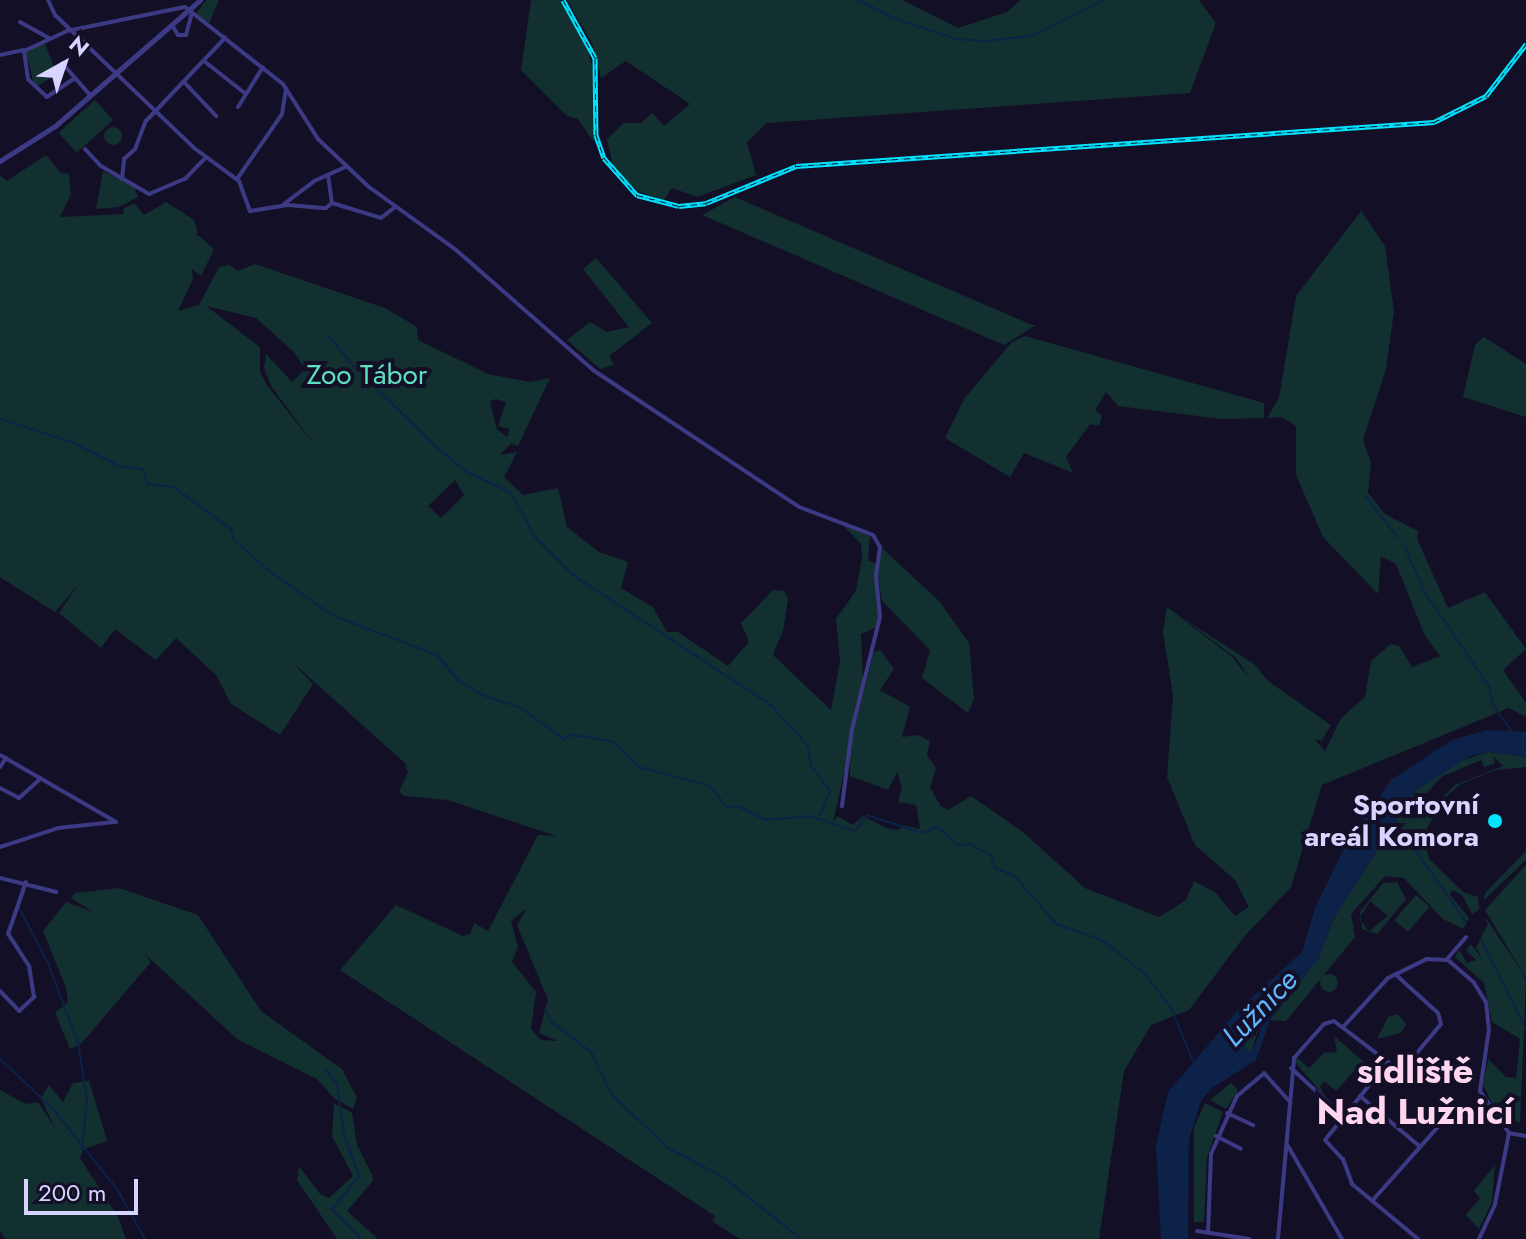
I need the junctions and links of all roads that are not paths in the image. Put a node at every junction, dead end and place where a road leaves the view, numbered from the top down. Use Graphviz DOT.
graph roads {
  1 [pos="48,0"];
  2 [pos="175,0"];
  3 [pos="200,0"];
  4 [pos="180,7"];
  5 [pos="190,12"];
  6 [pos="20,22"];
  7 [pos="172,25"];
  8 [pos="72,30"];
  9 [pos="49,38"];
  10 [pos="225,38"];
  11 [pos="25,49"];
  12 [pos="0,55"];
  13 [pos="204,61"];
  14 [pos="62,63"];
  15 [pos="263,67"];
  16 [pos="116,73"];
  17 [pos="75,78"];
  18 [pos="184,82"];
  19 [pos="286,87"];
  20 [pos="246,94"];
  21 [pos="90,95"];
  22 [pos="238,107"];
  23 [pos="155,111"];
  24 [pos="216,116"];
  25 [pos="85,149"];
  26 [pos="205,158"];
  27 [pos="0,161"];
  28 [pos="347,166"];
  29 [pos="328,175"];
  30 [pos="122,179"];
  31 [pos="237,179"];
  32 [pos="332,203"];
  33 [pos="282,205"];
  34 [pos="394,208"];
  35 [pos="0,755"];
  36 [pos="6,758"];
  37 [pos="0,767"];
  38 [pos="40,778"];
  39 [pos="0,788"];
  40 [pos="842,806"];
  41 [pos="0,847"];
  42 [pos="0,878"];
  43 [pos="26,882"];
  44 [pos="56,892"];
  45 [pos="1466,937"];
  46 [pos="1447,959"];
  47 [pos="1395,974"];
  48 [pos="0,991"];
  49 [pos="1344,1026"];
  50 [pos="1388,1062"];
  51 [pos="1291,1068"];
  52 [pos="1301,1079"];
  53 [pos="1290,1090"];
  54 [pos="1360,1096"];
  55 [pos="1291,1103"];
  56 [pos="1227,1113"];
  57 [pos="1343,1116"];
  58 [pos="1438,1120"];
  59 [pos="1253,1125"];
  60 [pos="1509,1133"];
  61 [pos="1216,1136"];
  62 [pos="1526,1136"];
  63 [pos="1418,1145"];
  64 [pos="1288,1146"];
  65 [pos="1241,1149"];
  66 [pos="1372,1201"];
  67 [pos="1197,1231"];
  68 [pos="1208,1233"];
  69 [pos="1249,1239"];
  70 [pos="1278,1239"];
  71 [pos="1342,1239"];
  72 [pos="1418,1239"];
  73 [pos="1479,1239"];
  1 -- 8 [label="street"];
  2 -- 4 [label="street"];
  3 -- 5 [label="street"];
  4 -- 5 [label="street"];
  4 -- 8 [label="street"];
  5 -- 7 [label="street"];
  5 -- 7 [label="street"];
  5 -- 10 [label="street"];
  6 -- 9 [label="street"];
  7 -- 16 [label="street"];
  8 -- 9 [label="street"];
  8 -- 16 [label="street"];
  9 -- 11 [label="street"];
  10 -- 13 [label="street"];
  10 -- 15 [label="street"];
  11 -- 12 [label="street"];
  11 -- 17 [label="street"];
  13 -- 18 [label="street"];
  13 -- 20 [label="street"];
  14 -- 17 [label="street"];
  15 -- 19 [label="street"];
  15 -- 20 [label="street"];
  16 -- 21 [label="street"];
  16 -- 23 [label="street"];
  17 -- 21 [label="street"];
  18 -- 23 [label="street"];
  18 -- 24 [label="street"];
  19 -- 28 [label="street"];
  19 -- 31 [label="street"];
  20 -- 22 [label="street"];
  21 -- 27 [label="street"];
  23 -- 26 [label="street"];
  23 -- 30 [label="street"];
  25 -- 30 [label="street"];
  26 -- 30 [label="street"];
  26 -- 31 [label="street"];
  28 -- 29 [label="street"];
  28 -- 34 [label="street"];
  29 -- 32 [label="street"];
  29 -- 33 [label="street"];
  31 -- 33 [label="street"];
  32 -- 33 [label="street"];
  32 -- 34 [label="street"];
  34 -- 40 [label="street"];
  35 -- 36 [label="street"];
  36 -- 37 [label="street"];
  36 -- 38 [label="street"];
  38 -- 39 [label="street"];
  38 -- 41 [label="street"];
  42 -- 43 [label="street"];
  43 -- 44 [label="street"];
  43 -- 48 [label="street"];
  45 -- 46 [label="street"];
  46 -- 47 [label="street"];
  46 -- 60 [label="street"];
  47 -- 49 [label="street"];
  47 -- 50 [label="street"];
  49 -- 50 [label="street"];
  49 -- 51 [label="street"];
  50 -- 54 [label="street"];
  51 -- 52 [label="street"];
  51 -- 53 [label="street"];
  52 -- 53 [label="street"];
  52 -- 57 [label="street"];
  53 -- 55 [label="street"];
  54 -- 57 [label="street"];
  54 -- 63 [label="street"];
  55 -- 56 [label="street"];
  55 -- 64 [label="street"];
  56 -- 59 [label="street"];
  56 -- 61 [label="street"];
  57 -- 66 [label="street"];
  58 -- 63 [label="street"];
  60 -- 62 [label="street"];
  60 -- 73 [label="street"];
  61 -- 65 [label="street"];
  61 -- 68 [label="street"];
  63 -- 66 [label="street"];
  64 -- 70 [label="street"];
  64 -- 71 [label="street"];
  66 -- 72 [label="street"];
  67 -- 68 [label="street"];
  68 -- 69 [label="street"];
}
